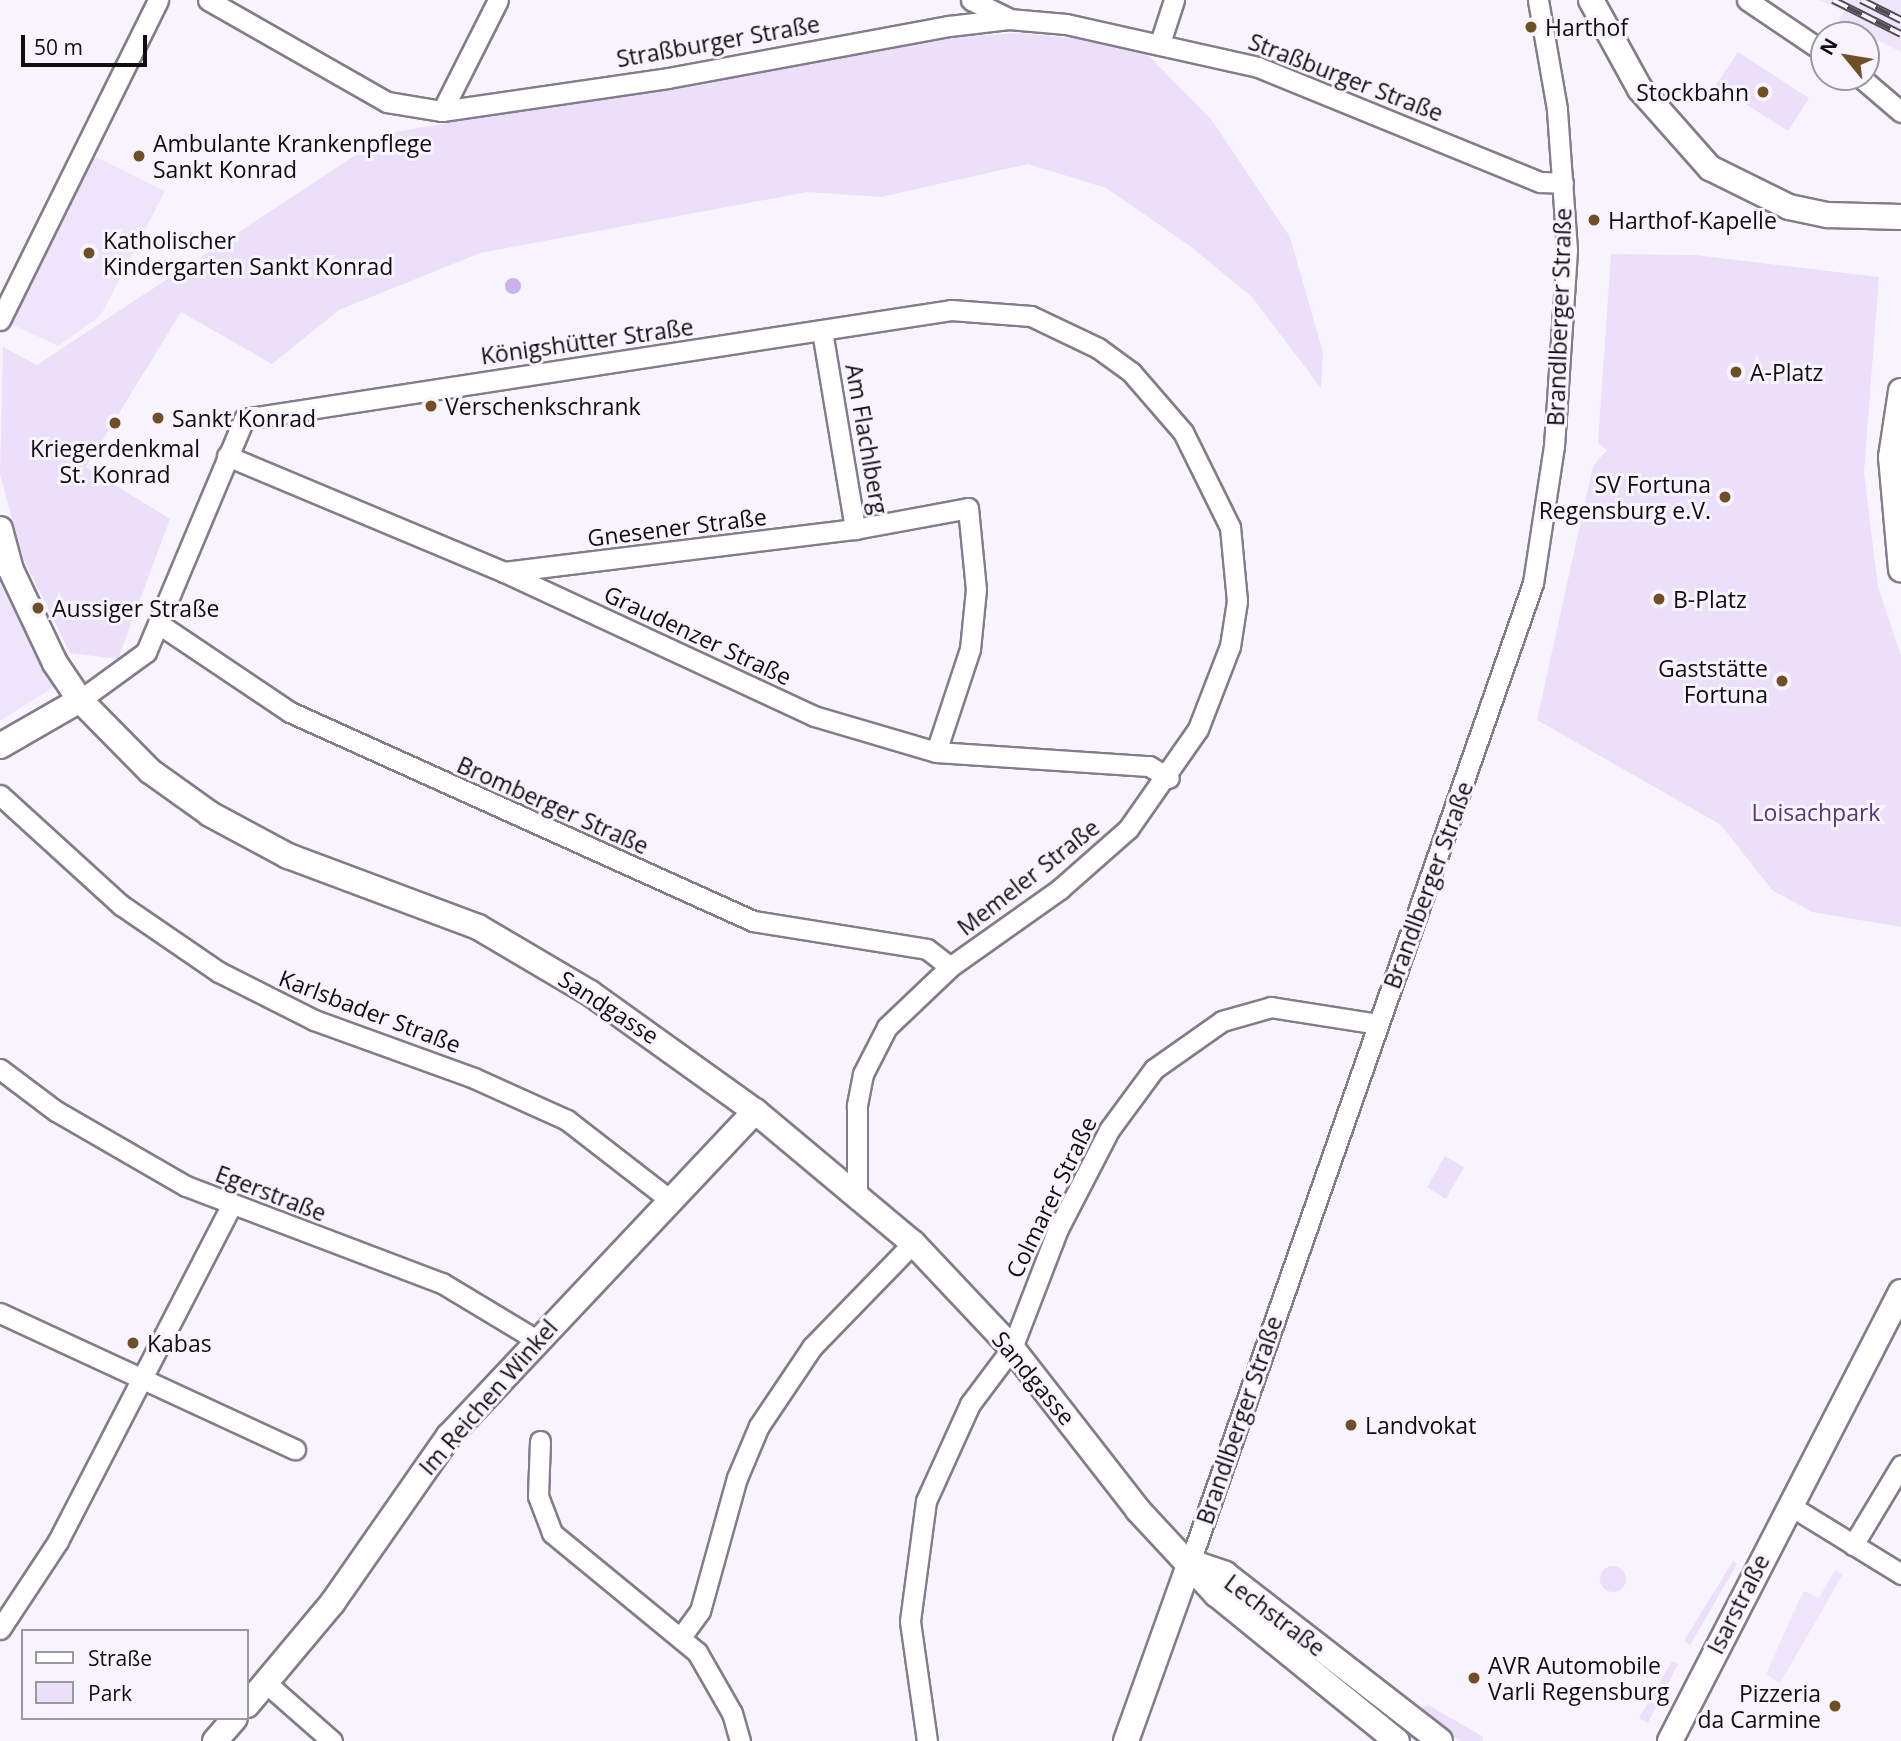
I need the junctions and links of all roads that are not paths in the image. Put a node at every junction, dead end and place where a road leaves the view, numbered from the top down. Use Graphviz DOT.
graph roads {
  1 [pos="158,0"];
  2 [pos="208,0"];
  3 [pos="498,0"];
  4 [pos="971,0"];
  5 [pos="1174,0"];
  6 [pos="1538,0"];
  7 [pos="1591,0"];
  8 [pos="1747,0"];
  9 [pos="1009,19"];
  10 [pos="1160,43"];
  11 [pos="1810,43"];
  12 [pos="1876,91"];
  13 [pos="442,111"];
  14 [pos="1901,112"];
  15 [pos="1563,183"];
  16 [pos="1901,217"];
  17 [pos="938,312"];
  18 [pos="0,320"];
  19 [pos="822,331"];
  20 [pos="1901,391"];
  21 [pos="227,456"];
  22 [pos="0,529"];
  23 [pos="855,529"];
  24 [pos="1901,570"];
  25 [pos="504,572"];
  26 [pos="159,624"];
  27 [pos="80,700"];
  28 [pos="0,746"];
  29 [pos="936,752"];
  30 [pos="1169,778"];
  31 [pos="0,795"];
  32 [pos="950,967"];
  33 [pos="1378,1024"];
  34 [pos="0,1069"];
  35 [pos="755,1111"];
  36 [pos="857,1191"];
  37 [pos="670,1200"];
  38 [pos="231,1206"];
  39 [pos="913,1243"];
  40 [pos="1901,1292"];
  41 [pos="0,1313"];
  42 [pos="536,1339"];
  43 [pos="1012,1348"];
  44 [pos="144,1378"];
  45 [pos="540,1441"];
  46 [pos="295,1449"];
  47 [pos="1901,1465"];
  48 [pos="1789,1505"];
  49 [pos="1853,1545"];
  50 [pos="1190,1562"];
  51 [pos="1901,1574"];
  52 [pos="0,1629"];
  53 [pos="681,1637"];
  54 [pos="266,1683"];
  55 [pos="248,1704"];
  56 [pos="233,1720"];
  57 [pos="215,1741"];
  58 [pos="332,1741"];
  59 [pos="740,1741"];
  60 [pos="927,1741"];
  61 [pos="1126,1741"];
  62 [pos="1397,1741"];
  63 [pos="1440,1741"];
  64 [pos="1670,1741"];
  1 -- 18 [label="street"];
  2 -- 13 [label="street, Straßburger Straße"];
  3 -- 13 [label="street"];
  4 -- 9 [label="street"];
  5 -- 10 [label="street"];
  6 -- 15 [label="street, Brandlberger Straße"];
  7 -- 16 [label="street"];
  8 -- 11 [label="street"];
  9 -- 10 [label="street, Straßburger Straße"];
  9 -- 13 [label="street, Straßburger Straße"];
  10 -- 15 [label="street, Straßburger Straße"];
  12 -- 14 [label="street"];
  15 -- 33 [label="street, Brandlberger Straße"];
  17 -- 19 [label="street, Königshütter Straße"];
  17 -- 30 [label="street, Memeler Straße"];
  19 -- 21 [label="street, Königshütter Straße"];
  19 -- 23 [label="street, Am Flachlberg"];
  20 -- 24 [label="street"];
  21 -- 25 [label="street, Graudenzer Straße"];
  21 -- 26 [label="street"];
  22 -- 27 [label="street, Sandgasse"];
  23 -- 25 [label="street, Gnesener Straße"];
  23 -- 29 [label="street, Am Flachlberg"];
  25 -- 29 [label="street, Graudenzer Straße"];
  26 -- 27 [label="street"];
  26 -- 32 [label="street, Bromberger Straße"];
  27 -- 28 [label="street"];
  27 -- 35 [label="street, Sandgasse"];
  29 -- 30 [label="street, Graudenzer Straße"];
  30 -- 32 [label="street, Memeler Straße"];
  31 -- 37 [label="street, Karlsbader Straße"];
  32 -- 36 [label="street, Memeler Straße"];
  33 -- 43 [label="street, Colmarer Straße"];
  33 -- 50 [label="street, Brandlberger Straße"];
  34 -- 38 [label="street, Egerstraße"];
  35 -- 36 [label="street, Sandgasse"];
  35 -- 37 [label="street, Im Reichen Winkel"];
  36 -- 39 [label="street, Sandgasse"];
  37 -- 42 [label="street, Im Reichen Winkel"];
  38 -- 42 [label="street, Egerstraße"];
  38 -- 44 [label="street"];
  39 -- 43 [label="street, Sandgasse"];
  39 -- 53 [label="street"];
  40 -- 48 [label="street, Isarstraße"];
  41 -- 44 [label="street"];
  42 -- 54 [label="street, Im Reichen Winkel"];
  43 -- 50 [label="street, Sandgasse"];
  43 -- 60 [label="street, Colmarer Straße"];
  44 -- 46 [label="street"];
  44 -- 52 [label="street"];
  45 -- 53 [label="street"];
  47 -- 49 [label="street"];
  48 -- 49 [label="street"];
  48 -- 64 [label="street, Isarstraße"];
  49 -- 51 [label="street"];
  50 -- 61 [label="street, Brandlberger Straße"];
  50 -- 62 [label="street, Lechstraße"];
  50 -- 63 [label="street, Lechstraße"];
  53 -- 59 [label="street"];
  54 -- 55 [label="street, Im Reichen Winkel"];
  54 -- 58 [label="street"];
  56 -- 57 [label="street"];
}
